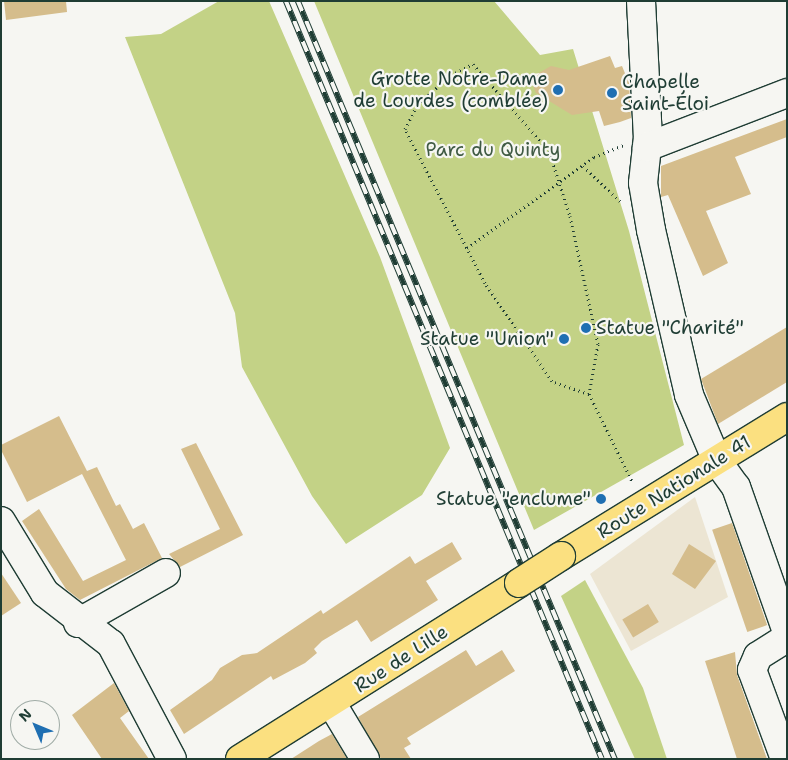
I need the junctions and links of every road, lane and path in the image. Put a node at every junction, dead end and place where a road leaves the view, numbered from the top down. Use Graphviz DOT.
graph roads {
  1 [pos="641,1"];
  2 [pos="787,93"];
  3 [pos="647,147"];
  4 [pos="611,150"];
  5 [pos="583,166"];
  6 [pos="560,185"];
  7 [pos="624,205"];
  8 [pos="466,248"];
  9 [pos="589,394"];
  10 [pos="787,417"];
  11 [pos="717,461"];
  12 [pos="632,481"];
  13 [pos="1,521"];
  14 [pos="561,556"];
  15 [pos="166,574"];
  16 [pos="78,623"];
  17 [pos="787,632"];
  18 [pos="787,638"];
  19 [pos="332,704"];
  20 [pos="172,759"];
  21 [pos="240,759"];
  22 [pos="365,759"];
  23 [pos="785,759"];
  1 -- 3 [label="street"];
  2 -- 3 [label="street"];
  3 -- 11 [label="street"];
  4 -- 5 [label="path"];
  5 -- 6 [label="path"];
  5 -- 7 [label="path"];
  6 -- 8 [label="path"];
  6 -- 8 [label="path"];
  6 -- 9 [label="path"];
  8 -- 9 [label="path"];
  9 -- 12 [label="path"];
  10 -- 11 [label="main road, Route Nationale 41"];
  11 -- 14 [label="main road, Route Nationale 41"];
  11 -- 17 [label="street"];
  13 -- 16 [label="street"];
  14 -- 19 [label="main road, Rue de Lille, bridge"];
  15 -- 16 [label="street"];
  16 -- 20 [label="street"];
  18 -- 23 [label="street"];
  19 -- 21 [label="main road, Rue de Lille"];
  19 -- 22 [label="street"];
}
